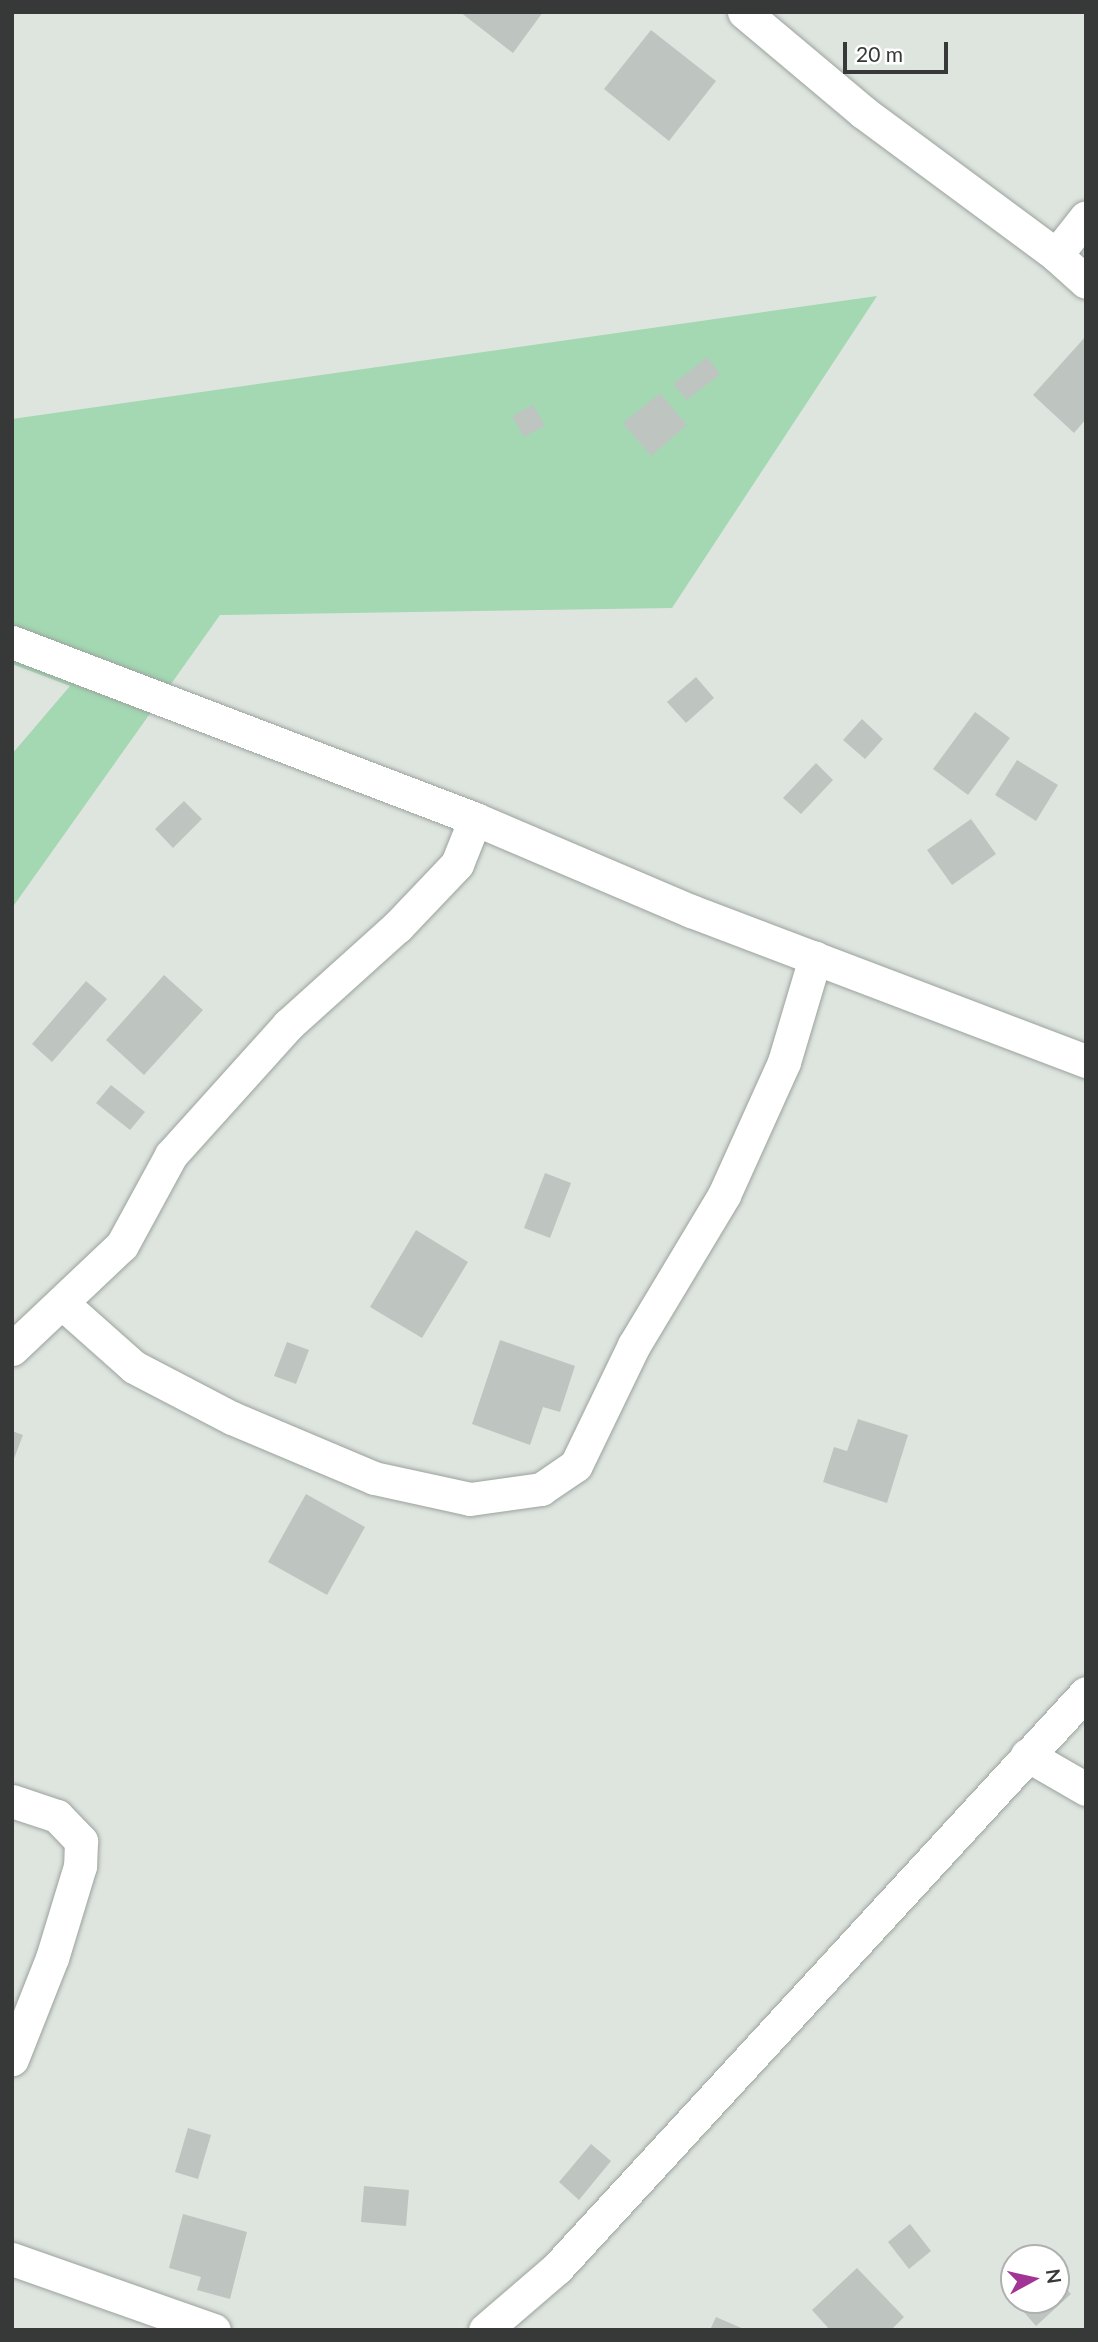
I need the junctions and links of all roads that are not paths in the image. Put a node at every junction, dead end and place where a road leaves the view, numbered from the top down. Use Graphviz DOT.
graph roads {
  1 [pos="744,12"];
  2 [pos="1086,216"];
  3 [pos="1056,255"];
  4 [pos="1086,282"];
  5 [pos="12,642"];
  6 [pos="475,819"];
  7 [pos="815,958"];
  8 [pos="1086,1061"];
  9 [pos="62,1303"];
  10 [pos="12,1349"];
  11 [pos="1086,1693"];
  12 [pos="1027,1755"];
  13 [pos="1086,1789"];
  14 [pos="12,1801"];
  15 [pos="12,2059"];
  16 [pos="12,2259"];
  17 [pos="214,2330"];
  18 [pos="485,2330"];
  1 -- 3 [label="street"];
  2 -- 3 [label="street"];
  3 -- 4 [label="street"];
  5 -- 6 [label="street"];
  6 -- 7 [label="street"];
  6 -- 9 [label="street"];
  7 -- 8 [label="street"];
  7 -- 9 [label="street"];
  9 -- 10 [label="street"];
  11 -- 12 [label="street"];
  12 -- 13 [label="street"];
  12 -- 18 [label="street"];
  14 -- 15 [label="street"];
  16 -- 17 [label="street"];
}
